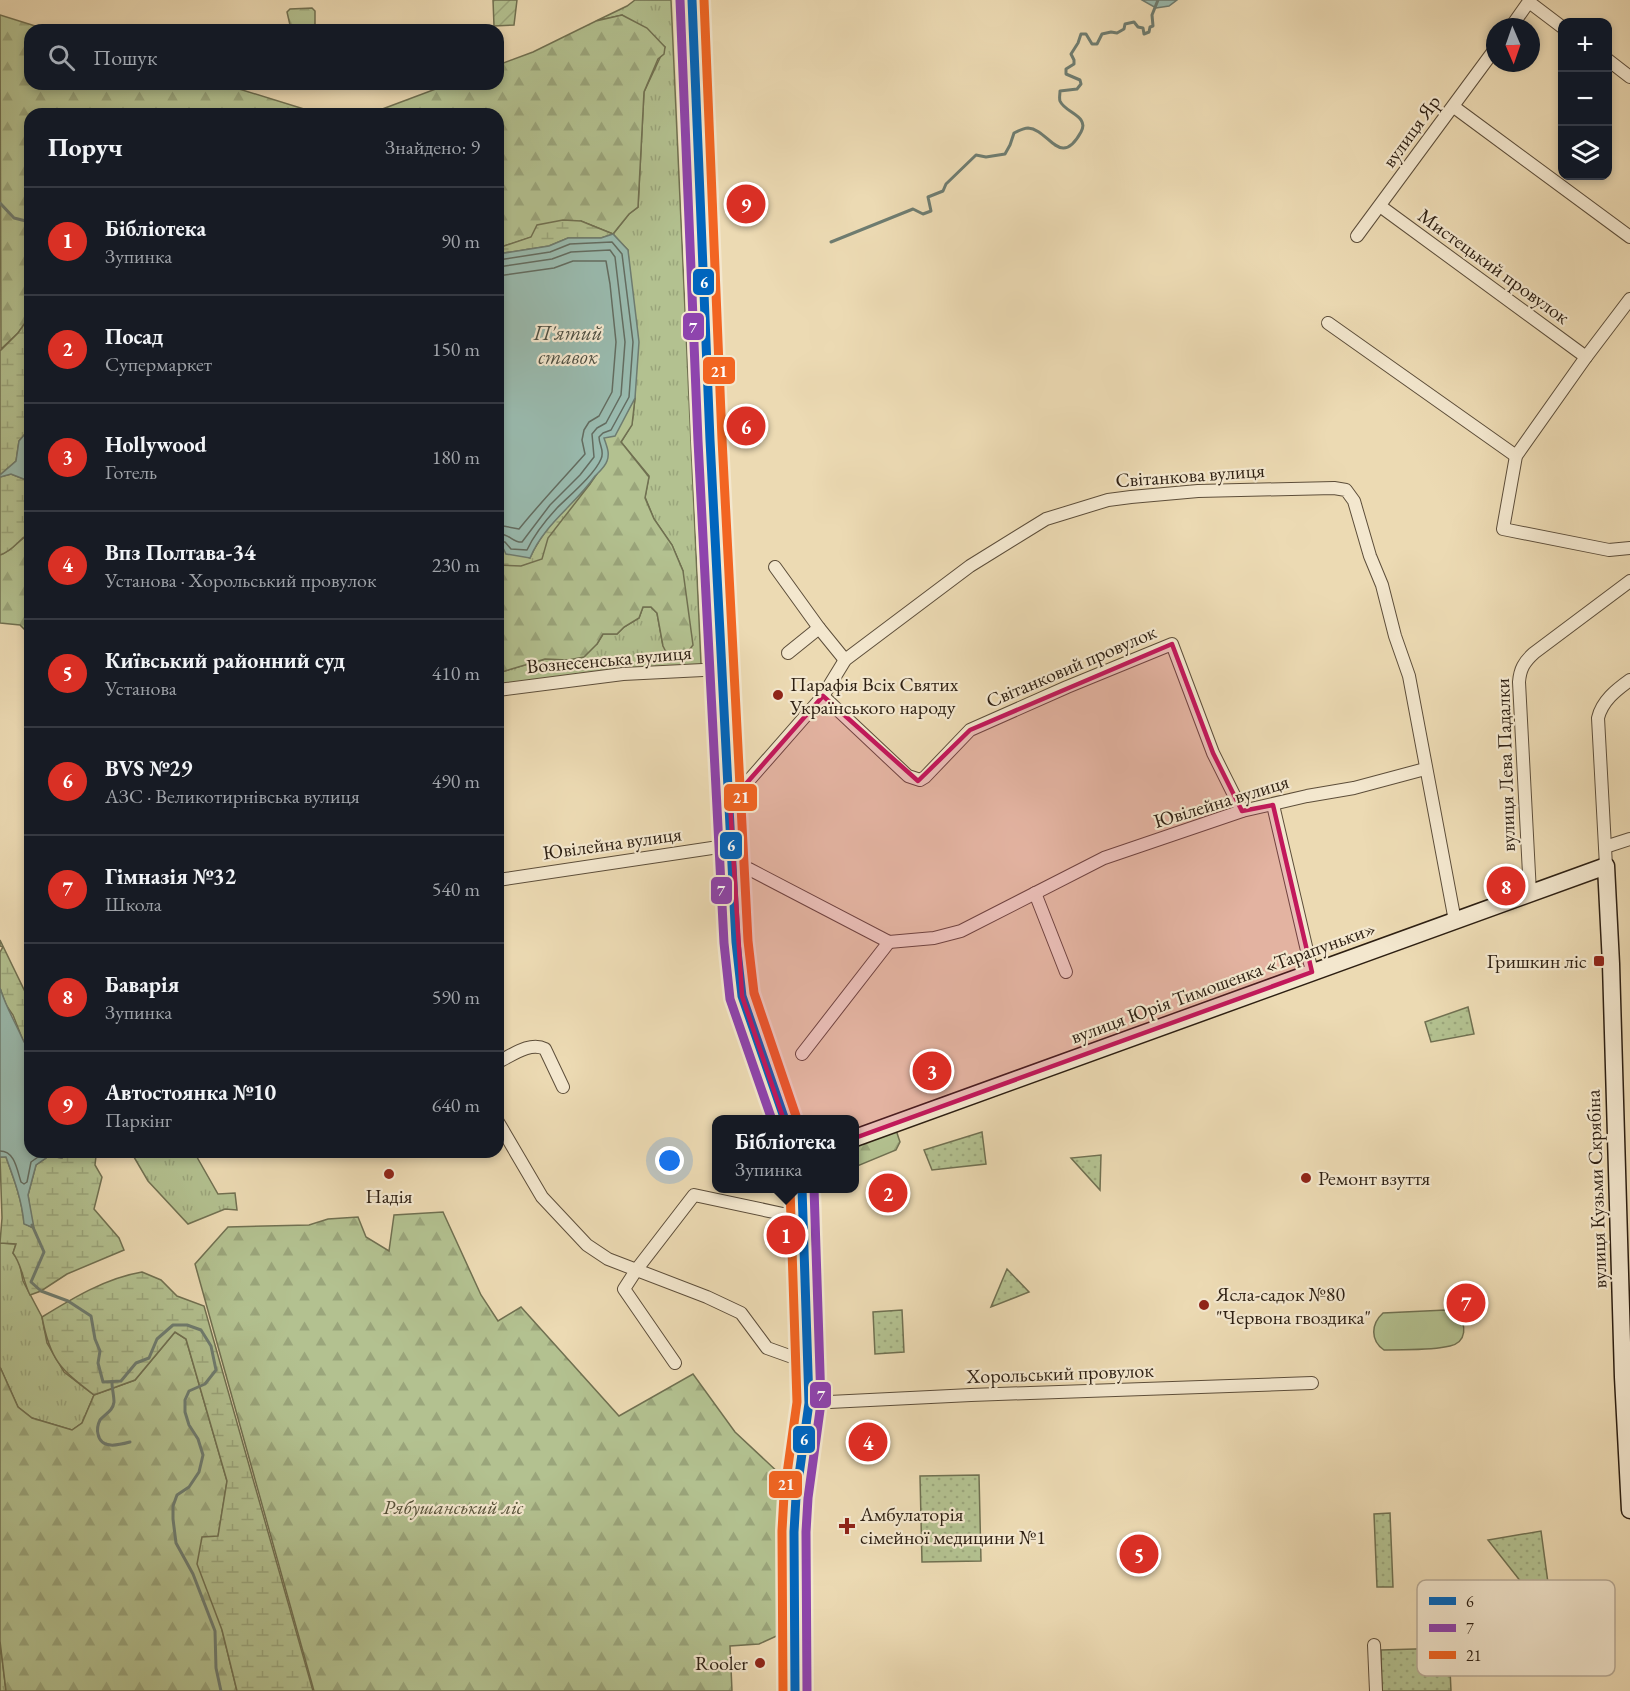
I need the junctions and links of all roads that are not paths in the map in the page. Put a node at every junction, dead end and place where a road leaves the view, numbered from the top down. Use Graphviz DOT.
graph roads {
  1 [pos="692,0"];
  2 [pos="1529,1"];
  3 [pos="1517,18"];
  4 [pos="1558,23"];
  5 [pos="1486,62"];
  6 [pos="1612,63"];
  7 [pos="1630,77"];
  8 [pos="1454,107"];
  9 [pos="1380,206"];
  10 [pos="1357,236"];
  11 [pos="1630,237"];
  12 [pos="1630,299"];
  13 [pos="1328,323"];
  14 [pos="1586,357"];
  15 [pos="1516,456"];
  16 [pos="1629,548"];
  17 [pos="775,567"];
  18 [pos="1630,581"];
  19 [pos="819,628"];
  20 [pos="788,653"];
  21 [pos="846,660"];
  22 [pos="723,669"];
  23 [pos="1630,680"];
  24 [pos="504,689"];
  25 [pos="823,696"];
  26 [pos="1425,769"];
  27 [pos="729,787"];
  28 [pos="1273,805"];
  29 [pos="1242,811"];
  30 [pos="1630,839"];
  31 [pos="732,845"];
  32 [pos="1605,847"];
  33 [pos="1606,866"];
  34 [pos="733,870"];
  35 [pos="1576,877"];
  36 [pos="504,879"];
  37 [pos="1608,891"];
  38 [pos="1035,893"];
  39 [pos="1530,893"];
  40 [pos="1455,921"];
  41 [pos="889,942"];
  42 [pos="1066,972"];
  43 [pos="1312,972"];
  44 [pos="802,1054"];
  45 [pos="504,1059"];
  46 [pos="563,1087"];
  47 [pos="784,1115"];
  48 [pos="504,1132"];
  49 [pos="859,1137"];
  50 [pos="802,1193"];
  51 [pos="804,1215"];
  52 [pos="637,1269"];
  53 [pos="675,1362"];
  54 [pos="809,1363"];
  55 [pos="1312,1383"];
  56 [pos="809,1403"];
  57 [pos="1630,1510"];
  58 [pos="1374,1646"];
  59 [pos="795,1691"];
  60 [pos="1376,1691"];
  1 -- 22 [label="main road"];
  2 -- 3 [label="street"];
  2 -- 4 [label="street"];
  5 -- 8 [label="street, вулиця Яр"];
  6 -- 7 [label="street"];
  8 -- 9 [label="street, вулиця Яр"];
  8 -- 11 [label="street"];
  9 -- 10 [label="street, вулиця Яр"];
  9 -- 14 [label="street, Мистецький провулок"];
  12 -- 14 [label="street"];
  13 -- 15 [label="street"];
  14 -- 15 [label="street"];
  15 -- 16 [label="street"];
  17 -- 19 [label="street"];
  18 -- 39 [label="street, вулиця Лева Падалки"];
  19 -- 20 [label="street"];
  19 -- 21 [label="street"];
  21 -- 25 [label="street, Світанкова вулиця"];
  21 -- 26 [label="street, Світанкова вулиця"];
  22 -- 24 [label="street, Вознесенська вулиця"];
  22 -- 27 [label="main road"];
  23 -- 32 [label="street"];
  25 -- 27 [label="street, Світанкова вулиця"];
  25 -- 29 [label="street, Світанковий провулок"];
  26 -- 28 [label="street, Ювілейна вулиця"];
  26 -- 40 [label="street"];
  27 -- 31 [label="main road"];
  28 -- 29 [label="street, Ювілейна вулиця"];
  28 -- 43 [label="street"];
  29 -- 38 [label="street, Ювілейна вулиця"];
  30 -- 32 [label="street"];
  31 -- 34 [label="main road"];
  31 -- 36 [label="street, Ювілейна вулиця"];
  32 -- 33 [label="street"];
  33 -- 35 [label="street, вулиця Юрія Тимошенка «Тарапуньки»"];
  33 -- 37 [label="street, вулиця Кузьми Скрябіна"];
  34 -- 41 [label="street"];
  34 -- 47 [label="main road"];
  35 -- 37 [label="street"];
  35 -- 39 [label="street, вулиця Юрія Тимошенка «Тарапуньки»"];
  37 -- 57 [label="street, вулиця Кузьми Скрябіна"];
  38 -- 41 [label="street, Ювілейна вулиця"];
  38 -- 42 [label="street"];
  39 -- 40 [label="street, вулиця Юрія Тимошенка «Тарапуньки»"];
  40 -- 43 [label="street, вулиця Юрія Тимошенка «Тарапуньки»"];
  41 -- 44 [label="street"];
  43 -- 49 [label="street, вулиця Юрія Тимошенка «Тарапуньки»"];
  45 -- 46 [label="street"];
  48 -- 52 [label="street"];
  50 -- 51 [label="main road"];
  51 -- 52 [label="street"];
  51 -- 54 [label="main road"];
  52 -- 53 [label="street"];
  52 -- 54 [label="street"];
  54 -- 56 [label="main road"];
  55 -- 56 [label="street, Хорольський провулок"];
  56 -- 59 [label="main road"];
  58 -- 60 [label="street"];
}
